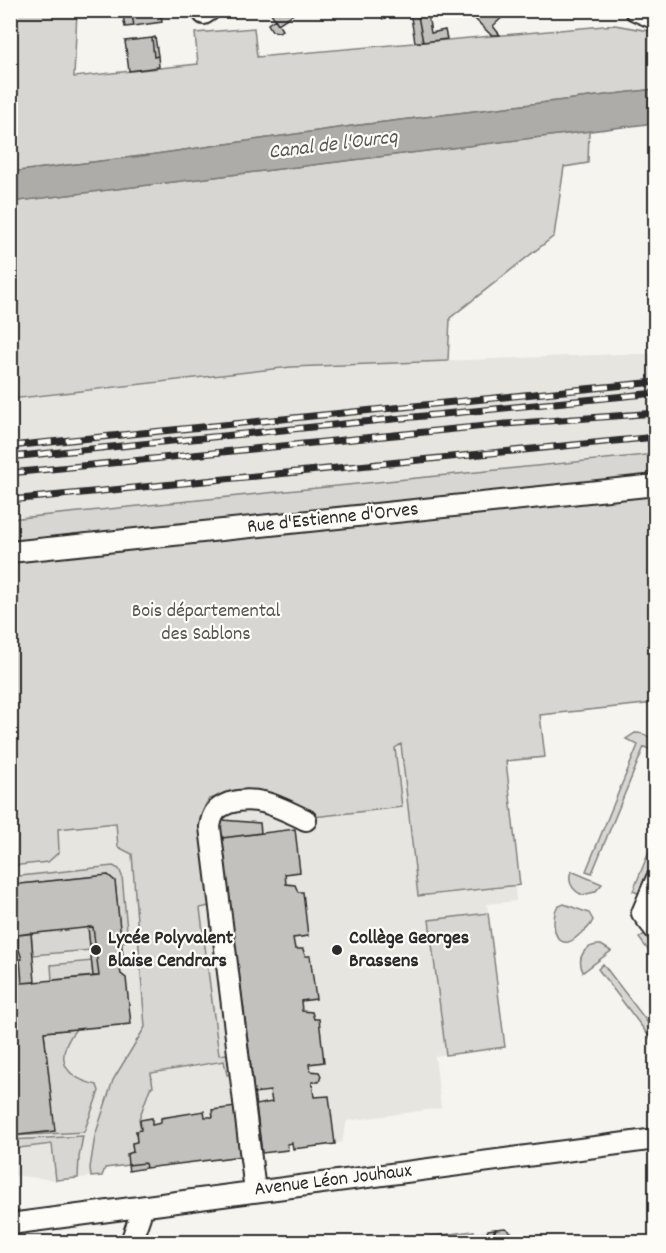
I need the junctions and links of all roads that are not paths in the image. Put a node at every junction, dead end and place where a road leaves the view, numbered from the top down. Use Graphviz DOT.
graph roads {
  1 [pos="635,10"];
  2 [pos="656,19"];
  3 [pos="656,485"];
  4 [pos="10,552"];
  5 [pos="306,820"];
  6 [pos="656,880"];
  7 [pos="656,931"];
  8 [pos="656,1139"];
  9 [pos="255,1191"];
  10 [pos="138,1208"];
  11 [pos="10,1224"];
  12 [pos="131,1242"];
  1 -- 2 [label="street"];
  3 -- 4 [label="street, Rue d'Estienne d'Orves"];
  5 -- 9 [label="street"];
  6 -- 7 [label="street"];
  8 -- 9 [label="street, Avenue Léon Jouhaux"];
  9 -- 10 [label="street, Avenue Léon Jouhaux"];
  10 -- 11 [label="street, Avenue Léon Jouhaux"];
  10 -- 12 [label="street"];
}
